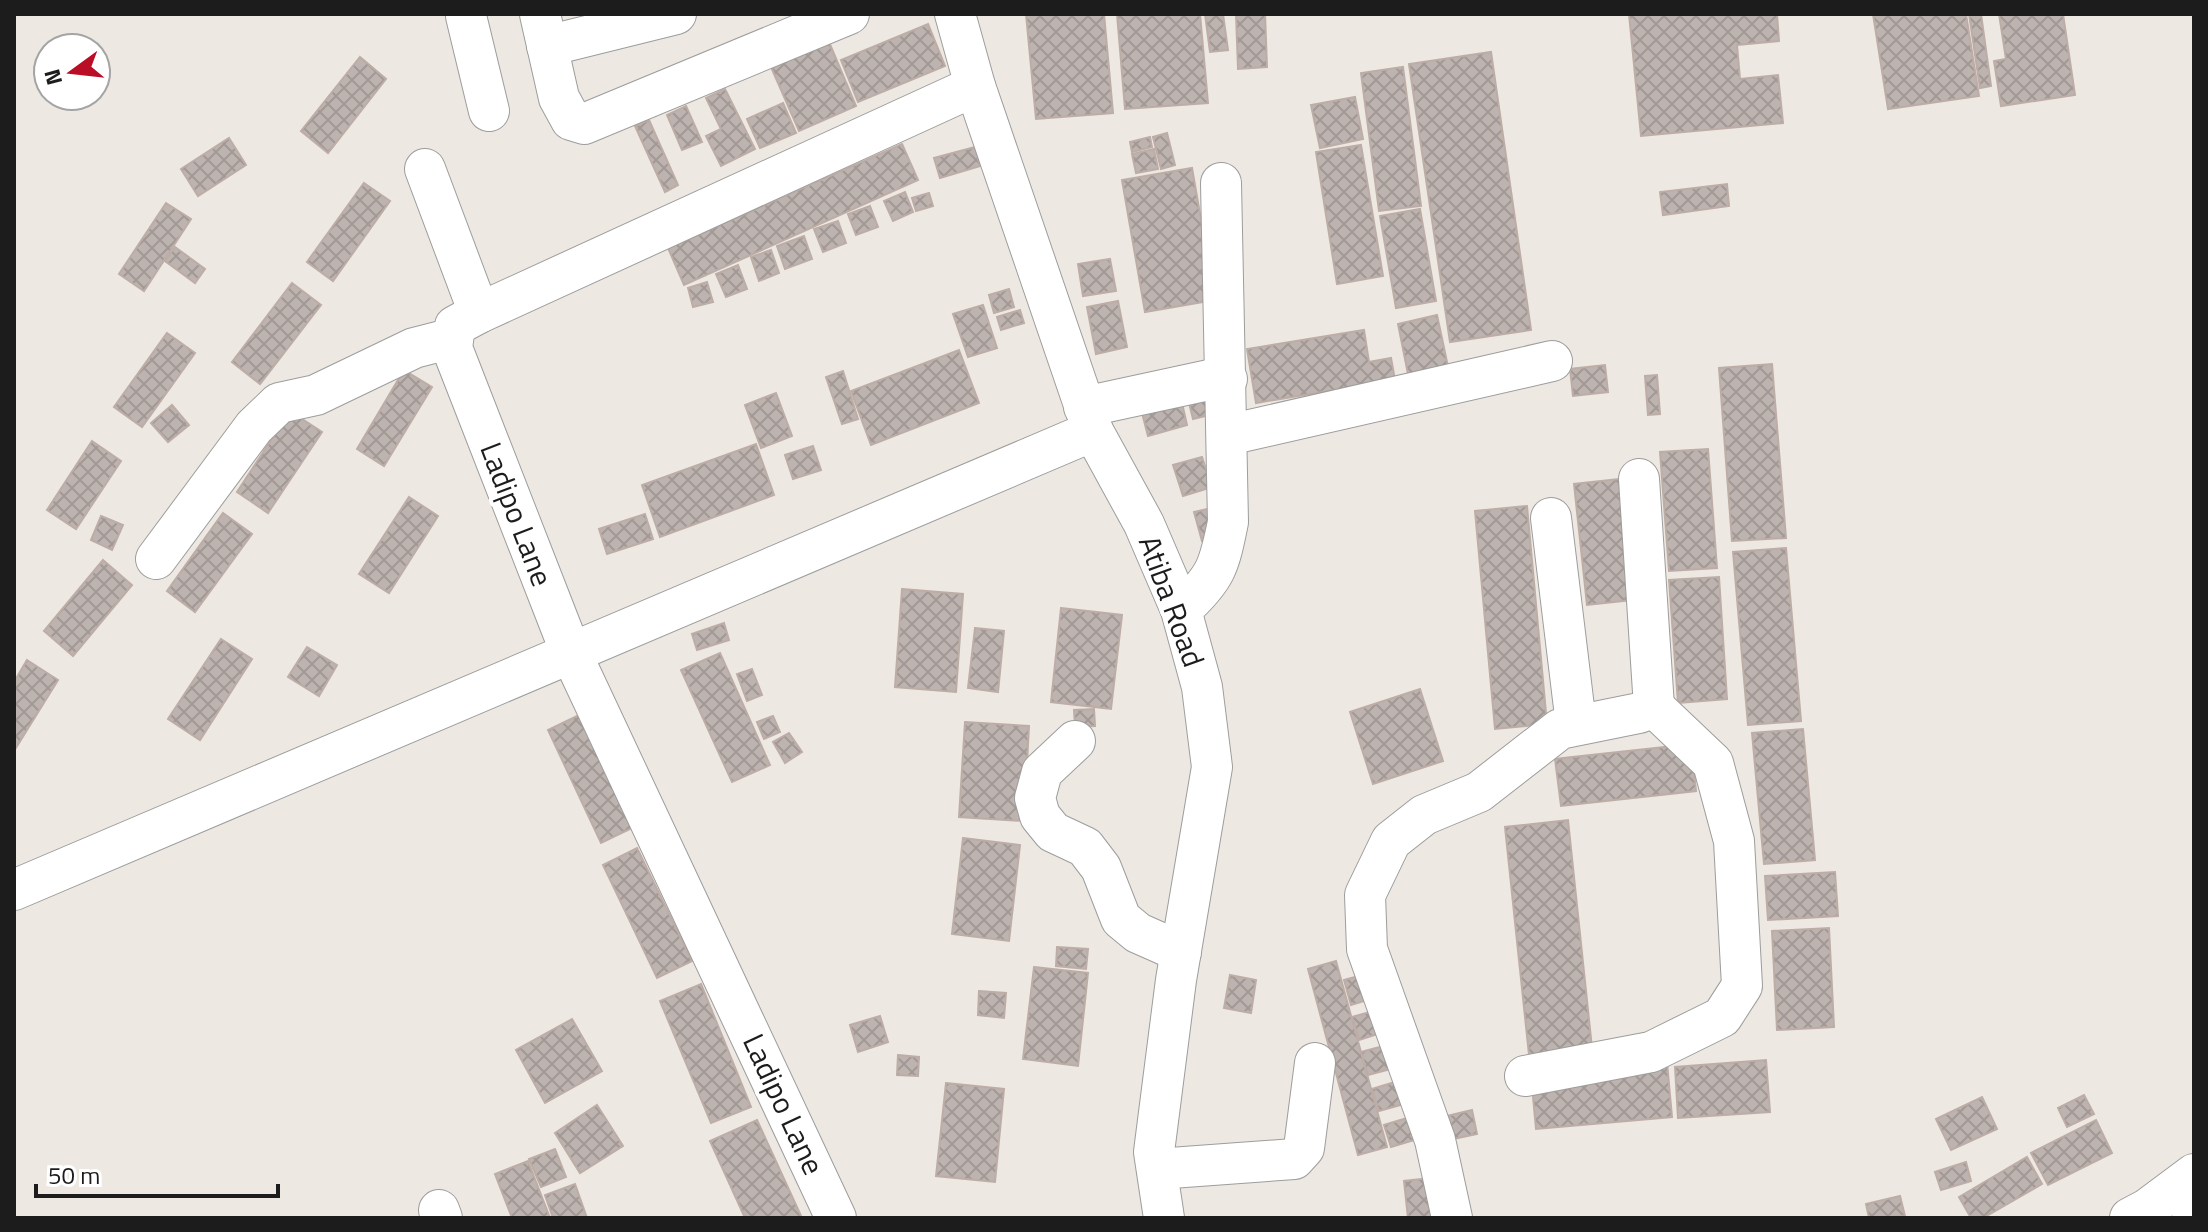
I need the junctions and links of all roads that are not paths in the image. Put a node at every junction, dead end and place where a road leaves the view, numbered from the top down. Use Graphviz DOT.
graph roads {
  1 [pos="676,14"];
  2 [pos="849,14"];
  3 [pos="955,14"];
  4 [pos="468,15"];
  5 [pos="544,30"];
  6 [pos="975,86"];
  7 [pos="489,111"];
  8 [pos="425,169"];
  9 [pos="1221,183"];
  10 [pos="466,325"];
  11 [pos="1552,361"];
  12 [pos="1227,379"];
  13 [pos="1088,419"];
  14 [pos="1228,435"];
  15 [pos="1639,479"];
  16 [pos="1551,518"];
  17 [pos="156,559"];
  18 [pos="1181,610"];
  19 [pos="571,653"];
  20 [pos="1654,707"];
  21 [pos="1576,724"];
  22 [pos="1075,741"];
  23 [pos="14,890"];
  24 [pos="1181,952"];
  25 [pos="1315,1063"];
  26 [pos="1525,1076"];
  27 [pos="1157,1169"];
  28 [pos="2194,1174"];
  29 [pos="836,1218"];
  30 [pos="1164,1218"];
  31 [pos="1452,1218"];
  32 [pos="2130,1218"];
  1 -- 5 [label="street"];
  2 -- 5 [label="street"];
  3 -- 6 [label="street, Atiba Road"];
  4 -- 7 [label="street"];
  6 -- 10 [label="street"];
  6 -- 13 [label="street, Atiba Road"];
  8 -- 10 [label="street, Ladipo Lane"];
  9 -- 12 [label="street"];
  10 -- 17 [label="street"];
  10 -- 19 [label="street, Ladipo Lane"];
  11 -- 14 [label="street"];
  12 -- 13 [label="street"];
  12 -- 14 [label="street"];
  13 -- 18 [label="street, Atiba Road"];
  13 -- 19 [label="street"];
  14 -- 18 [label="street"];
  15 -- 20 [label="street"];
  16 -- 21 [label="street"];
  18 -- 24 [label="street, Atiba Road"];
  19 -- 23 [label="street"];
  19 -- 29 [label="street, Ladipo Lane"];
  20 -- 21 [label="street"];
  20 -- 26 [label="street"];
  21 -- 31 [label="street"];
  22 -- 24 [label="street"];
  24 -- 27 [label="street, Atiba Road"];
  25 -- 27 [label="street"];
  27 -- 30 [label="street, Atiba Road"];
  28 -- 32 [label="street"];
}
